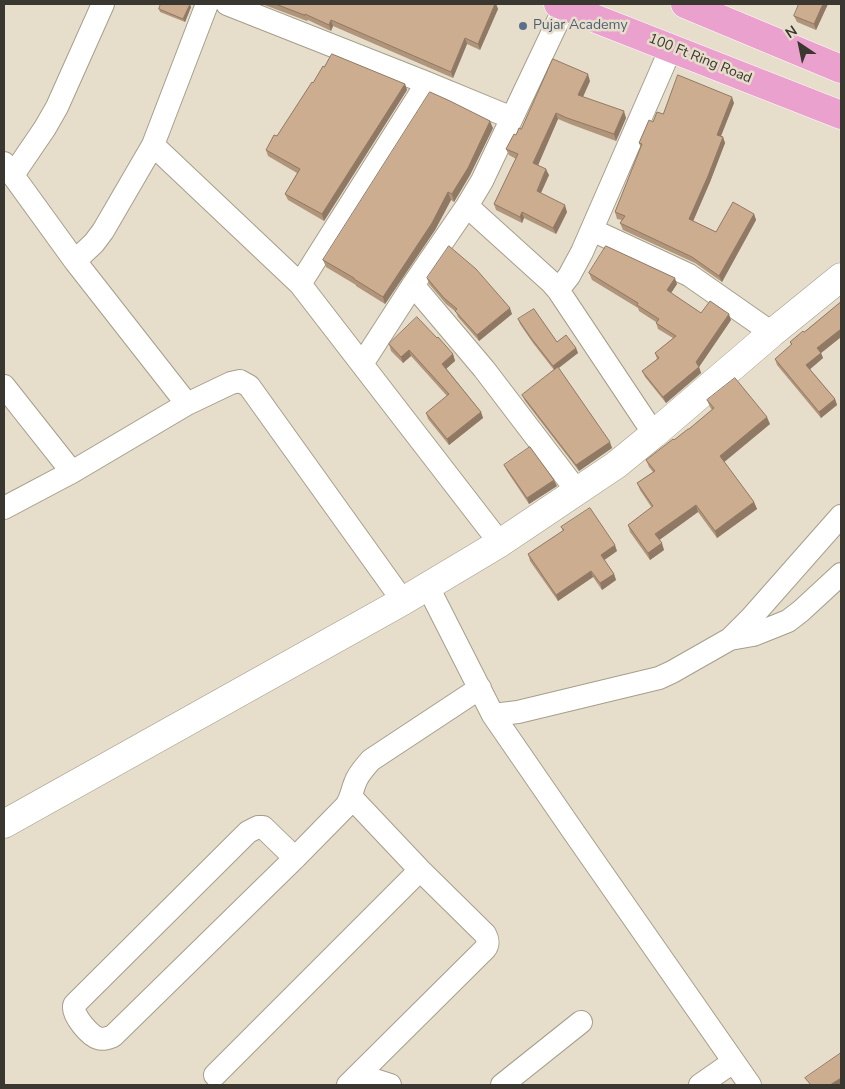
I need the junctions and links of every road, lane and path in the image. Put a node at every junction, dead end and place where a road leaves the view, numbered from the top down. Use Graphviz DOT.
graph roads {
  1 [pos="103,4"];
  2 [pos="207,4"];
  3 [pos="227,4"];
  4 [pos="684,4"];
  5 [pos="563,5"];
  6 [pos="671,48"];
  7 [pos="839,65"];
  8 [pos="427,83"];
  9 [pos="841,116"];
  10 [pos="512,118"];
  11 [pos="153,145"];
  12 [pos="9,169"];
  13 [pos="467,206"];
  14 [pos="592,230"];
  15 [pos="76,261"];
  16 [pos="841,277"];
  17 [pos="300,284"];
  18 [pos="413,285"];
  19 [pos="558,290"];
  20 [pos="772,333"];
  21 [pos="362,364"];
  22 [pos="4,386"];
  23 [pos="187,404"];
  24 [pos="654,434"];
  25 [pos="72,472"];
  26 [pos="577,491"];
  27 [pos="4,508"];
  28 [pos="841,516"];
  29 [pos="500,542"];
  30 [pos="841,574"];
  31 [pos="428,587"];
  32 [pos="403,601"];
  33 [pos="730,639"];
  34 [pos="480,688"];
  35 [pos="494,715"];
  36 [pos="352,798"];
  37 [pos="4,824"];
  38 [pos="295,858"];
  39 [pos="420,870"];
  40 [pos="581,1022"];
  41 [pos="734,1062"];
  42 [pos="215,1074"];
  43 [pos="353,1080"];
  44 [pos="390,1085"];
  45 [pos="502,1085"];
  46 [pos="700,1085"];
  47 [pos="750,1085"];
  1 -- 12 [label="street"];
  2 -- 11 [label="street"];
  3 -- 8 [label="street"];
  4 -- 7 [label="main road"];
  5 -- 6 [label="main road, 100 Ft Ring Road"];
  5 -- 10 [label="street"];
  6 -- 9 [label="main road, 100 Ft Ring Road"];
  6 -- 14 [label="street"];
  8 -- 10 [label="street"];
  8 -- 17 [label="street"];
  10 -- 13 [label="street"];
  11 -- 15 [label="street"];
  11 -- 17 [label="street"];
  12 -- 15 [label="street"];
  13 -- 18 [label="street"];
  13 -- 19 [label="street"];
  14 -- 19 [label="street"];
  14 -- 20 [label="street"];
  15 -- 23 [label="street"];
  16 -- 20 [label="street"];
  17 -- 21 [label="street"];
  18 -- 21 [label="street"];
  18 -- 26 [label="street"];
  19 -- 24 [label="street"];
  20 -- 24 [label="street"];
  21 -- 29 [label="street"];
  22 -- 25 [label="street"];
  23 -- 25 [label="street"];
  23 -- 32 [label="street"];
  24 -- 26 [label="street"];
  25 -- 27 [label="street"];
  26 -- 29 [label="street"];
  28 -- 33 [label="street"];
  29 -- 31 [label="street"];
  30 -- 33 [label="street"];
  31 -- 32 [label="street"];
  31 -- 34 [label="street"];
  32 -- 37 [label="street"];
  33 -- 35 [label="street"];
  34 -- 35 [label="street"];
  34 -- 36 [label="street"];
  35 -- 41 [label="street"];
  36 -- 38 [label="street"];
  36 -- 39 [label="street"];
  38 -- 38 [label="street"];
  39 -- 42 [label="street"];
  39 -- 43 [label="street"];
  40 -- 45 [label="street"];
  41 -- 46 [label="street"];
  41 -- 47 [label="street"];
  43 -- 44 [label="street"];
}
